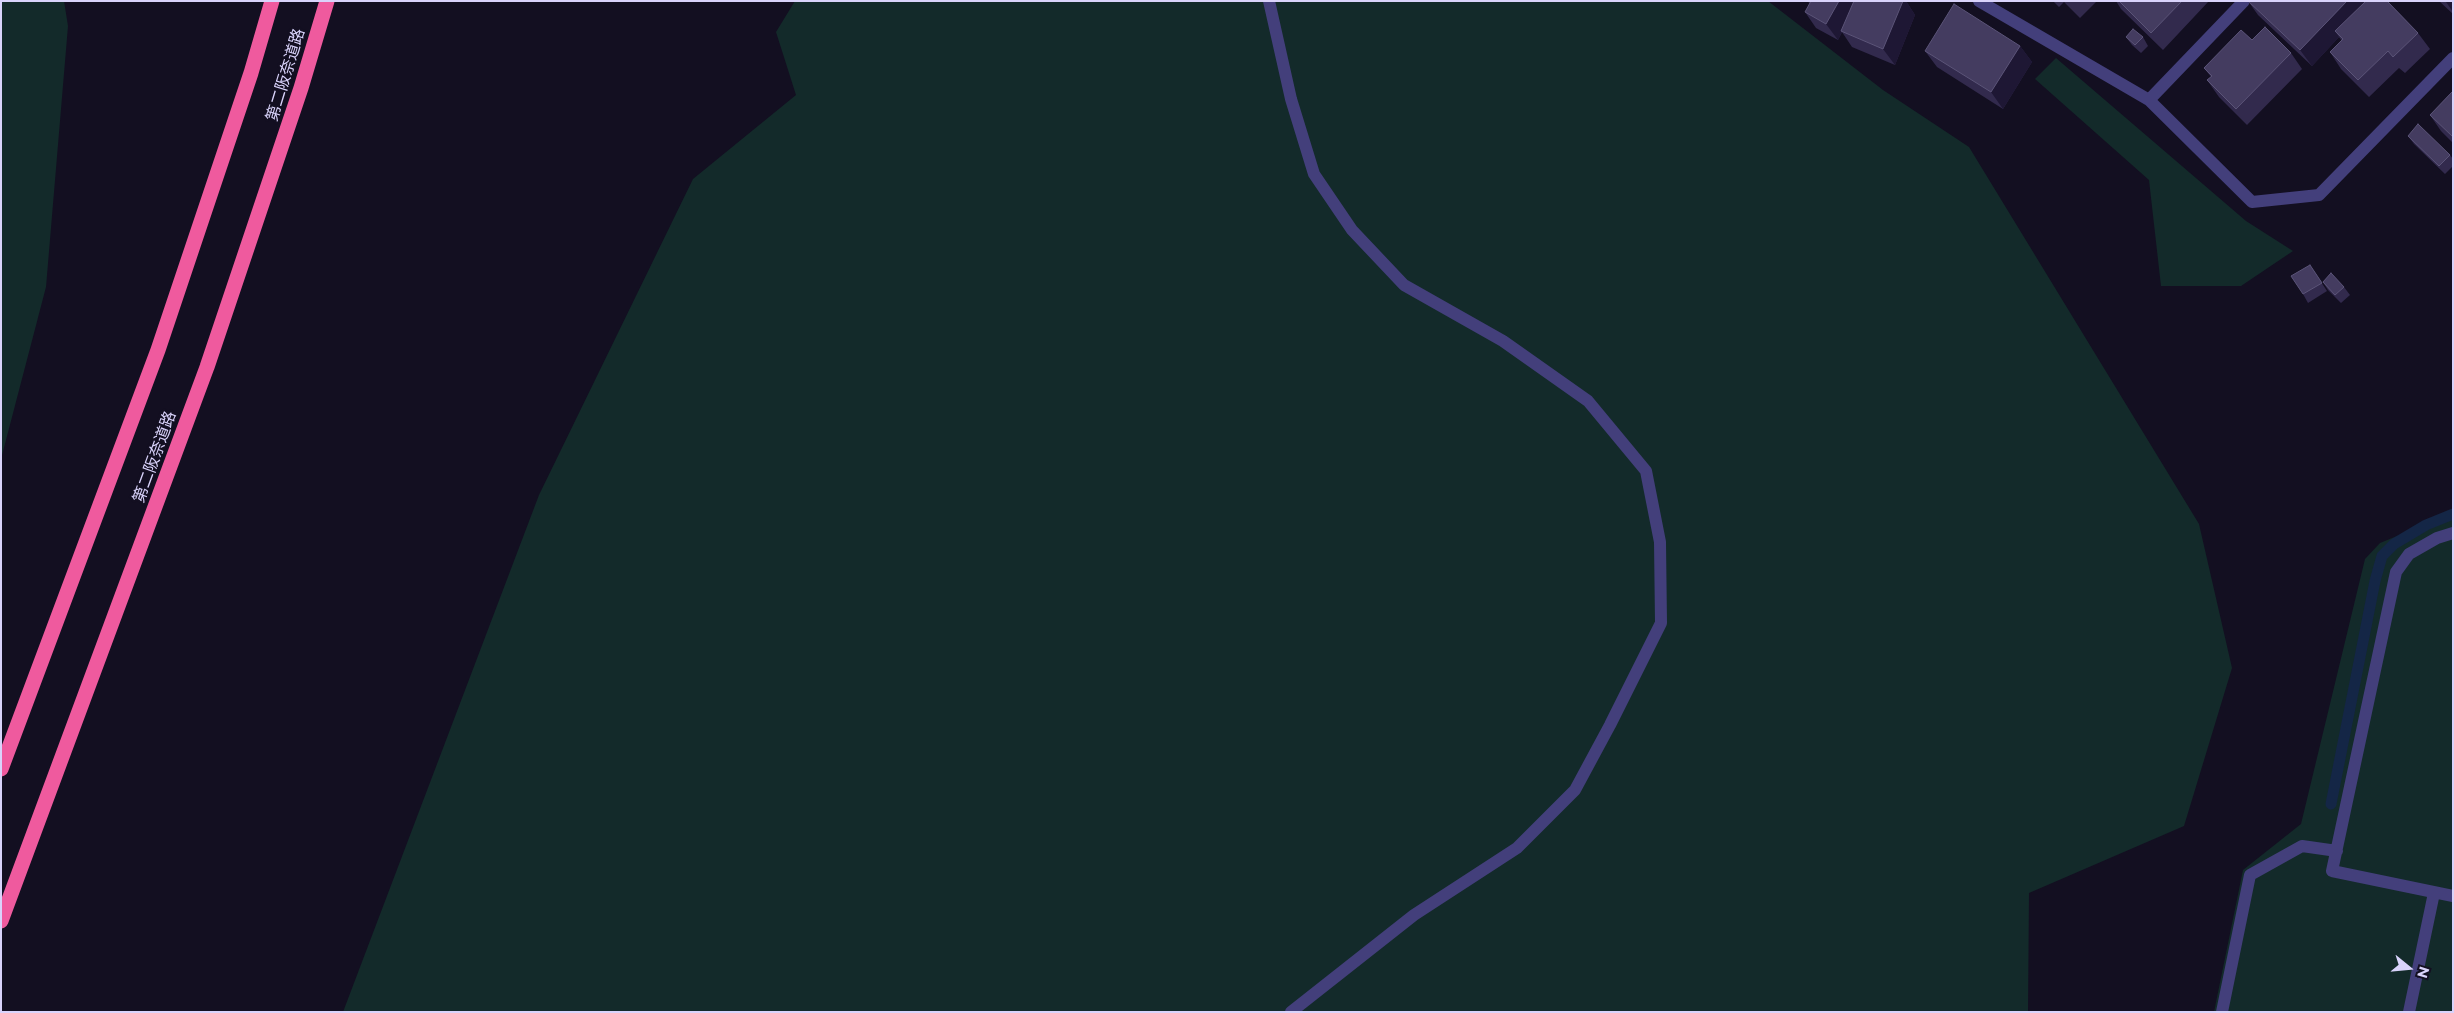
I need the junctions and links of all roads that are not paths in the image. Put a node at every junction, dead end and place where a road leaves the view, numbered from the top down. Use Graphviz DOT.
graph roads {
  1 [pos="272,1"];
  2 [pos="327,1"];
  3 [pos="1269,1"];
  4 [pos="1979,1"];
  5 [pos="2244,1"];
  6 [pos="2453,58"];
  7 [pos="2149,100"];
  8 [pos="2453,533"];
  9 [pos="1,770"];
  10 [pos="2337,851"];
  11 [pos="2434,892"];
  12 [pos="2453,896"];
  13 [pos="1,921"];
  14 [pos="1291,1012"];
  15 [pos="2222,1012"];
  16 [pos="2409,1012"];
  1 -- 9 [label="highway, 第二阪奈道路"];
  2 -- 13 [label="highway, 第二阪奈道路"];
  3 -- 14 [label="street"];
  4 -- 7 [label="street"];
  5 -- 7 [label="street"];
  6 -- 7 [label="street"];
  8 -- 10 [label="street"];
  10 -- 11 [label="street"];
  10 -- 15 [label="street"];
  11 -- 12 [label="street"];
  11 -- 16 [label="street"];
}
